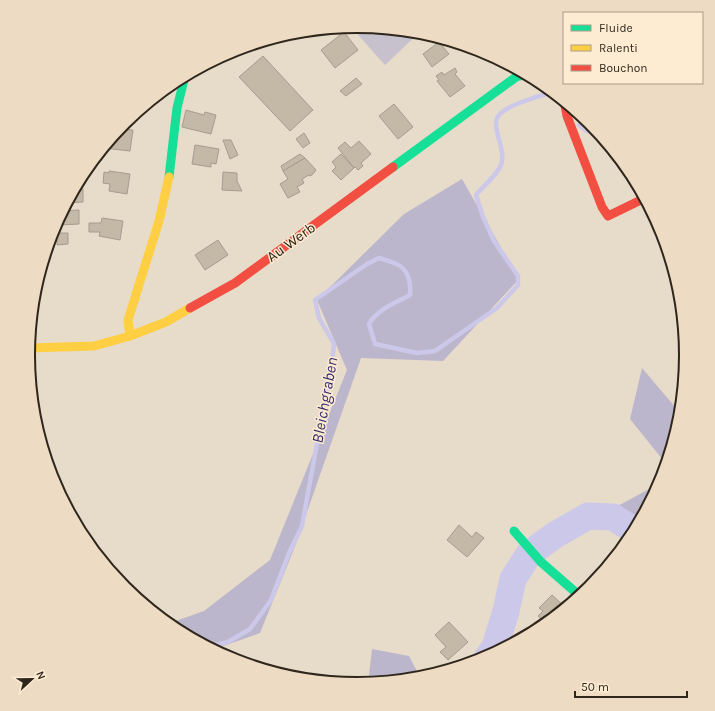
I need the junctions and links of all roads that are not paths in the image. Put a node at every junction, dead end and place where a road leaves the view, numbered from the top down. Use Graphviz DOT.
graph roads {
  1 [pos="519,76"];
  2 [pos="183,84"];
  3 [pos="566,110"];
  4 [pos="640,200"];
  5 [pos="130,336"];
  6 [pos="35,348"];
  7 [pos="514,531"];
  8 [pos="576,593"];
  1 -- 5 [label="street, Au Werb"];
  2 -- 5 [label="street"];
  3 -- 4 [label="street"];
  5 -- 6 [label="street, Au Werb"];
  7 -- 8 [label="street"];
}
